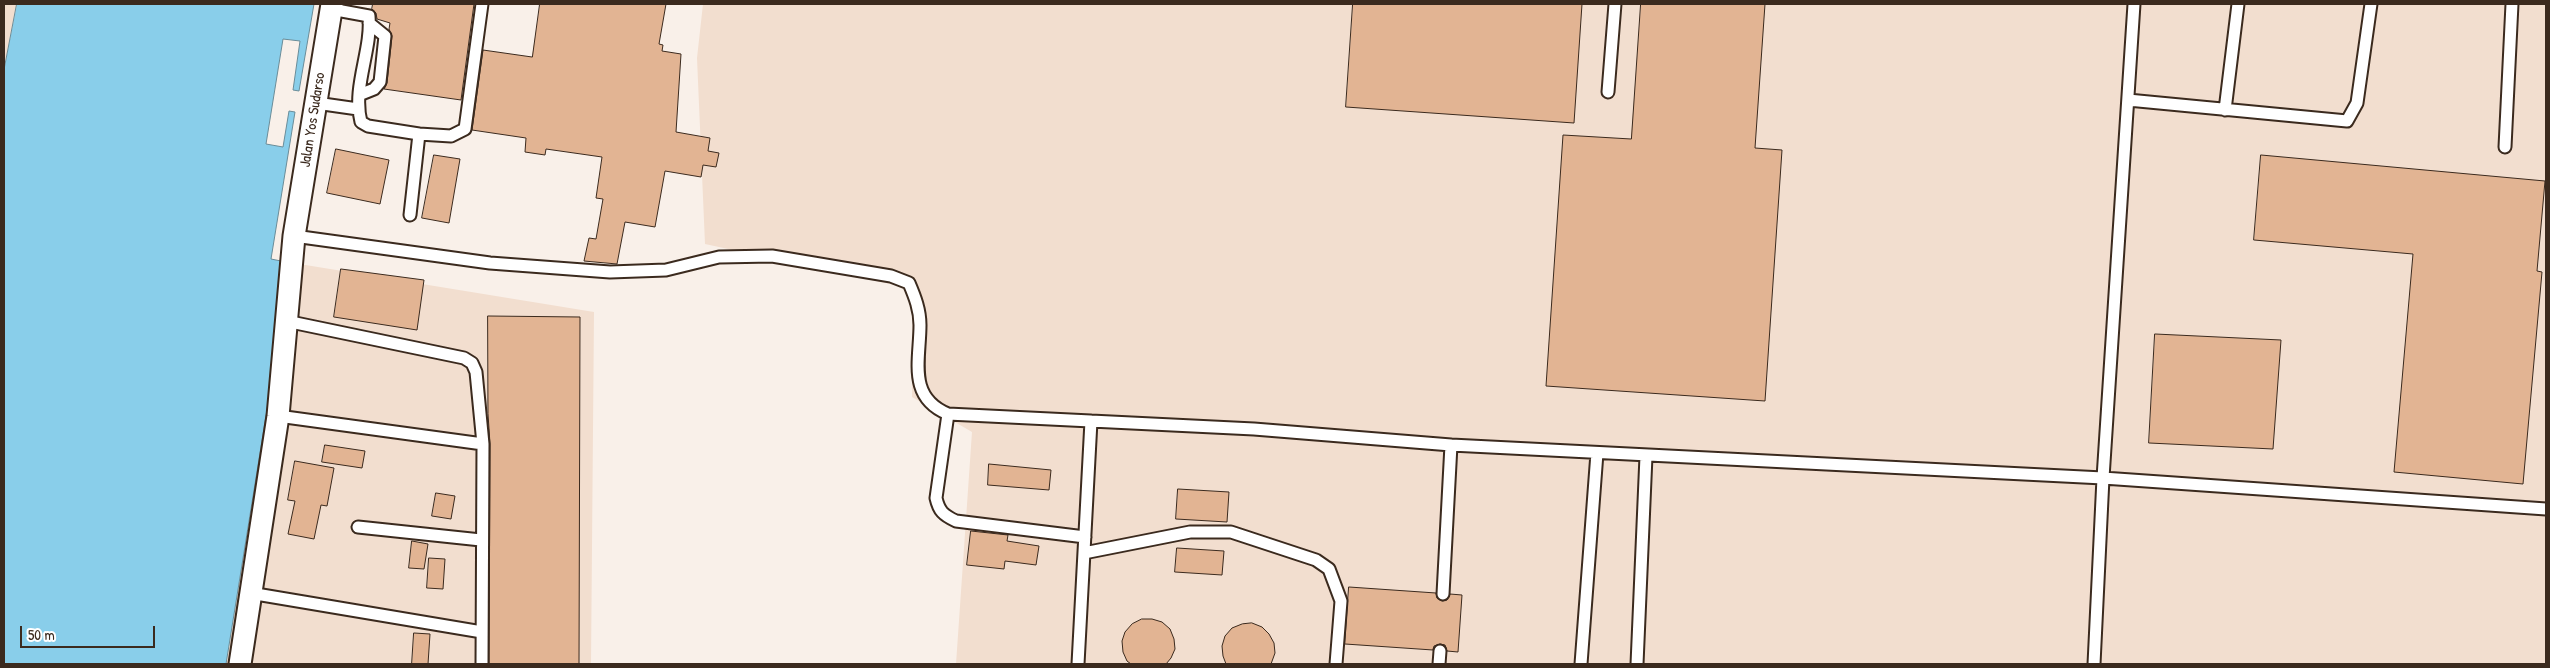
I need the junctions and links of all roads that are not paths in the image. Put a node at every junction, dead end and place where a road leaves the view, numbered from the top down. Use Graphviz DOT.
graph roads {
  1 [pos="370,4"];
  2 [pos="482,4"];
  3 [pos="1615,4"];
  4 [pos="2134,4"];
  5 [pos="2238,4"];
  6 [pos="2371,4"];
  7 [pos="2512,4"];
  8 [pos="332,7"];
  9 [pos="369,20"];
  10 [pos="1608,92"];
  11 [pos="359,95"];
  12 [pos="2128,100"];
  13 [pos="316,102"];
  14 [pos="358,109"];
  15 [pos="2225,110"];
  16 [pos="419,134"];
  17 [pos="2505,147"];
  18 [pos="410,215"];
  19 [pos="294,236"];
  20 [pos="286,321"];
  21 [pos="948,414"];
  22 [pos="278,416"];
  23 [pos="1091,420"];
  24 [pos="483,444"];
  25 [pos="1451,445"];
  26 [pos="1597,453"];
  27 [pos="1646,456"];
  28 [pos="2103,478"];
  29 [pos="2546,509"];
  30 [pos="358,527"];
  31 [pos="1085,537"];
  32 [pos="482,540"];
  33 [pos="1084,553"];
  34 [pos="250,593"];
  35 [pos="1443,594"];
  36 [pos="482,632"];
  37 [pos="1440,651"];
  38 [pos="240,664"];
  39 [pos="482,664"];
  40 [pos="1078,664"];
  41 [pos="1336,664"];
  42 [pos="1439,664"];
  43 [pos="1581,664"];
  44 [pos="1638,664"];
  45 [pos="2094,664"];
  1 -- 9 [label="lane"];
  2 -- 16 [label="lane"];
  3 -- 10 [label="lane"];
  4 -- 12 [label="lane"];
  5 -- 15 [label="lane"];
  6 -- 15 [label="lane"];
  7 -- 17 [label="lane"];
  8 -- 9 [label="lane"];
  8 -- 13 [label="street, Jalan Yos Sudarso"];
  9 -- 11 [label="lane"];
  9 -- 11 [label="lane"];
  11 -- 14 [label="lane"];
  12 -- 15 [label="lane"];
  12 -- 28 [label="lane"];
  13 -- 14 [label="lane"];
  13 -- 19 [label="street, Jalan Yos Sudarso"];
  14 -- 16 [label="lane"];
  16 -- 18 [label="lane"];
  19 -- 20 [label="street, Jalan Yos Sudarso"];
  19 -- 21 [label="lane"];
  20 -- 22 [label="street, Jalan Yos Sudarso"];
  20 -- 24 [label="lane"];
  21 -- 23 [label="lane"];
  21 -- 31 [label="lane"];
  22 -- 24 [label="lane"];
  22 -- 34 [label="street, Jalan Yos Sudarso"];
  23 -- 25 [label="lane"];
  23 -- 31 [label="lane"];
  24 -- 32 [label="lane"];
  25 -- 26 [label="lane"];
  25 -- 35 [label="lane"];
  26 -- 27 [label="lane"];
  26 -- 43 [label="lane"];
  27 -- 28 [label="lane"];
  27 -- 44 [label="lane"];
  28 -- 29 [label="lane"];
  28 -- 45 [label="lane"];
  30 -- 32 [label="lane"];
  31 -- 33 [label="lane"];
  32 -- 36 [label="lane"];
  33 -- 40 [label="lane"];
  33 -- 41 [label="lane"];
  34 -- 36 [label="lane"];
  34 -- 38 [label="street, Jalan Yos Sudarso"];
  36 -- 39 [label="lane"];
  37 -- 42 [label="lane"];
}
